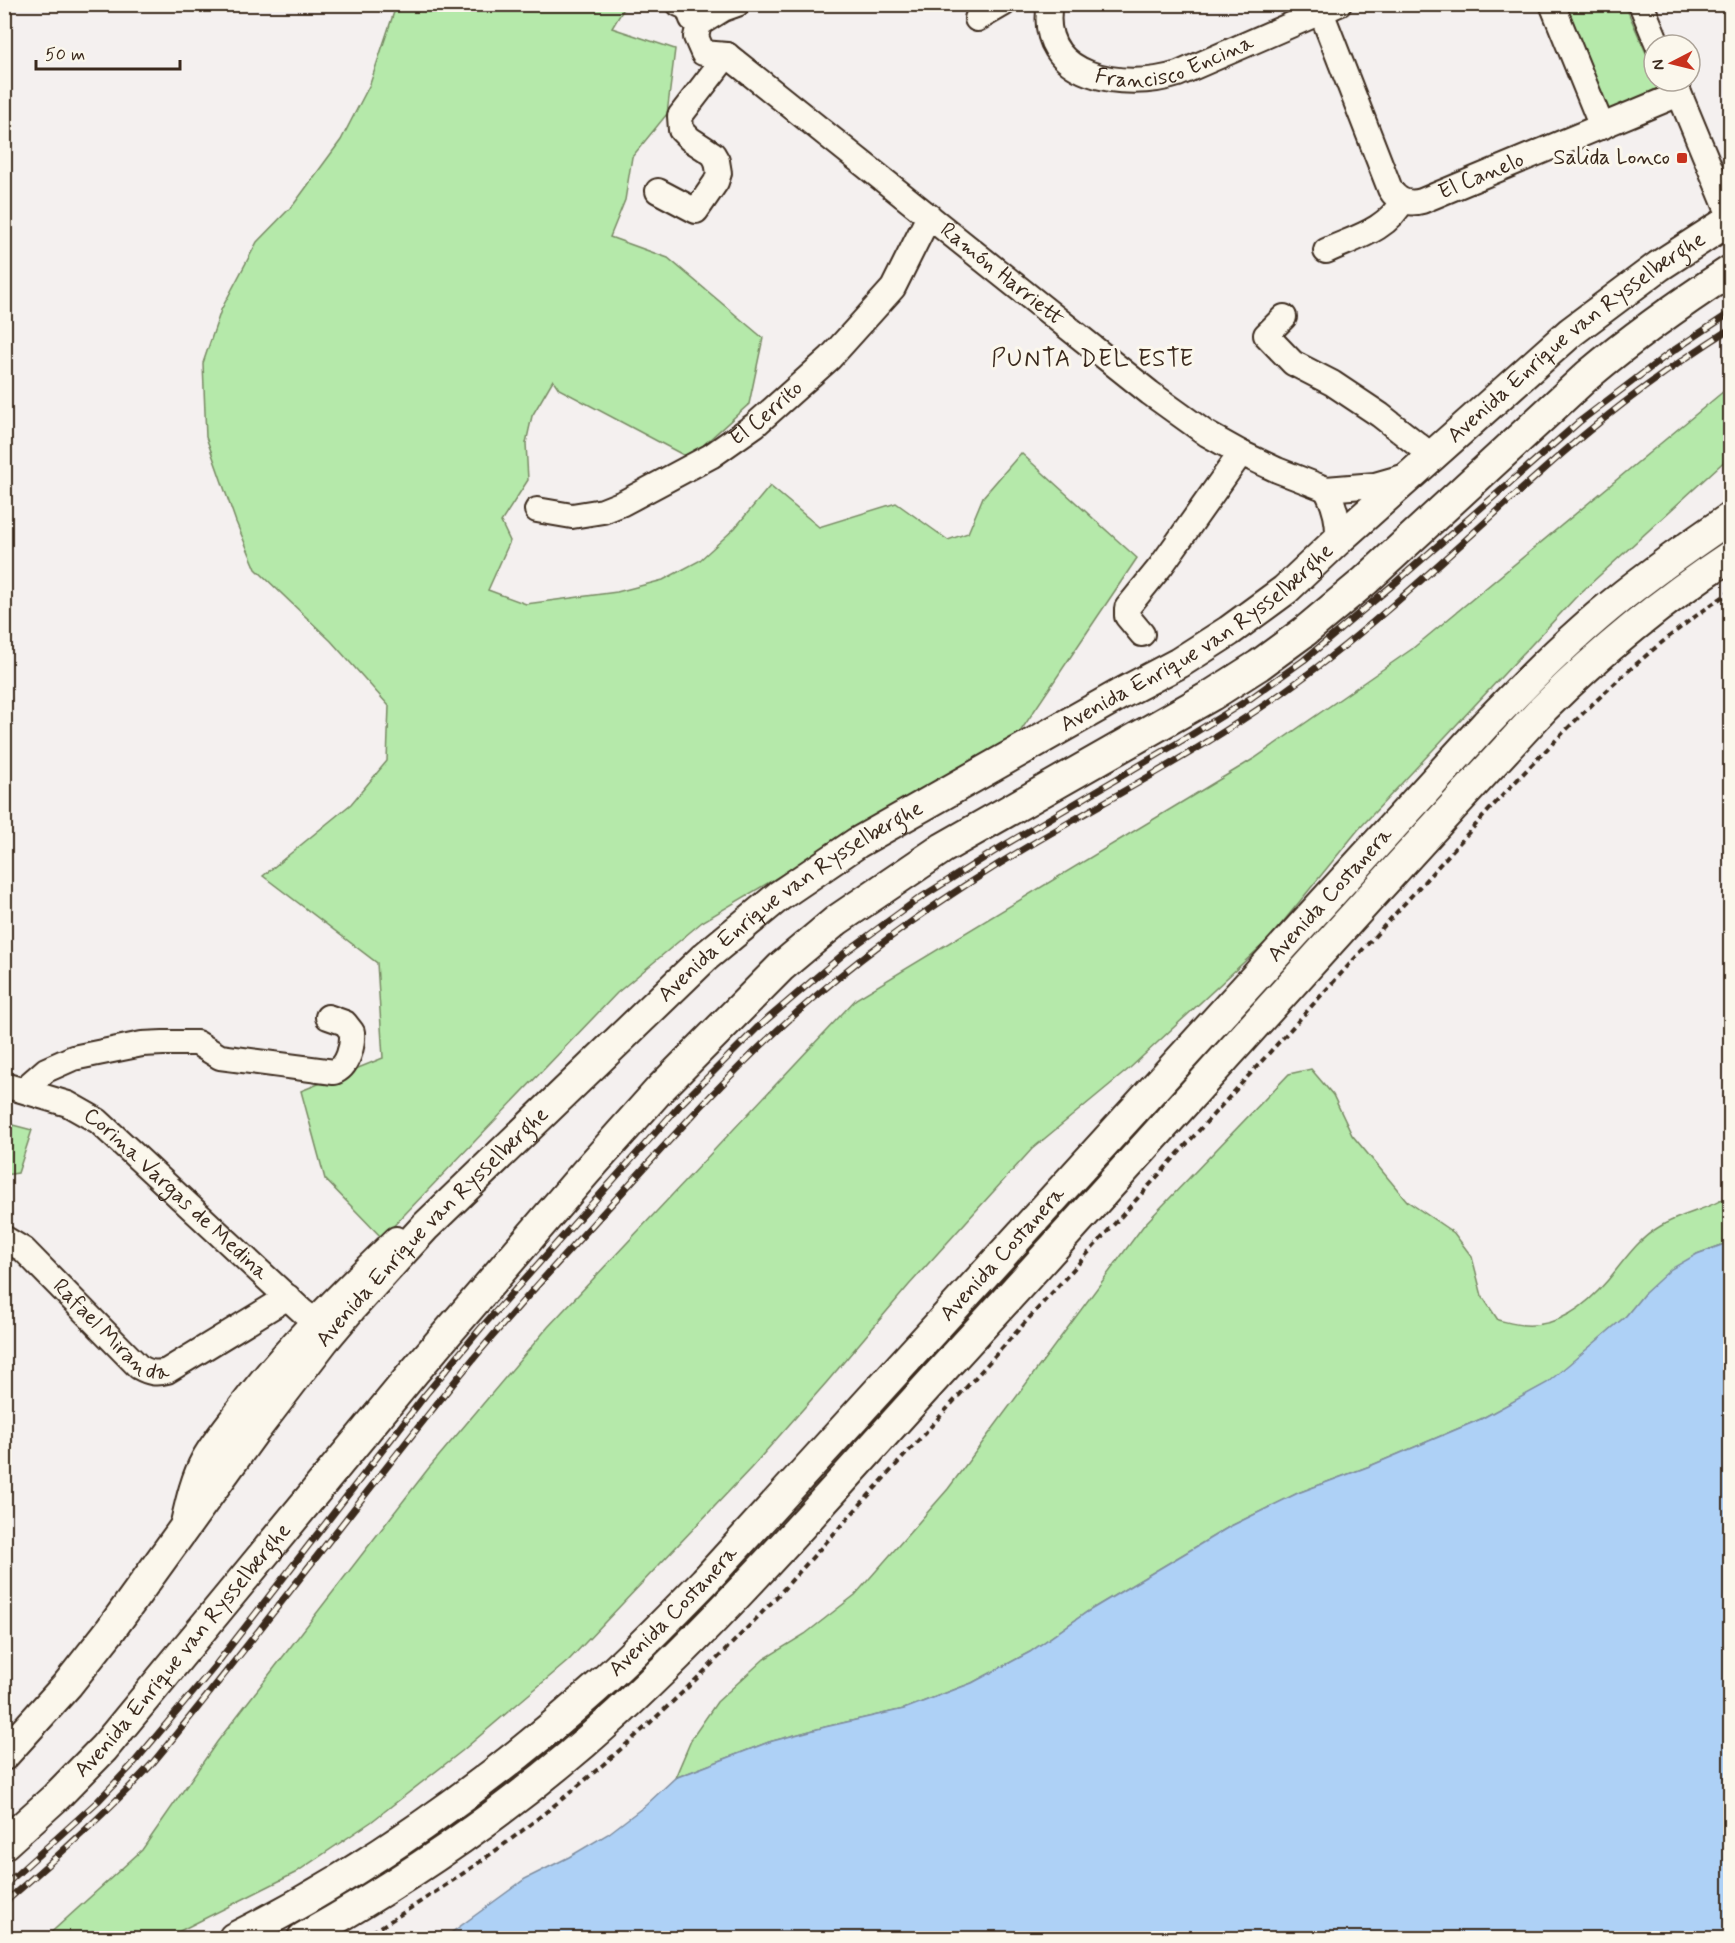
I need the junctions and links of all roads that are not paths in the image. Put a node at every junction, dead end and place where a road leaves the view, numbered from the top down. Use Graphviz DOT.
graph roads {
  1 [pos="679,4"];
  2 [pos="1003,4"];
  3 [pos="1050,4"];
  4 [pos="1551,4"];
  5 [pos="1641,4"];
  6 [pos="1326,7"];
  7 [pos="726,9"];
  8 [pos="976,18"];
  9 [pos="1653,33"];
  10 [pos="727,55"];
  11 [pos="1667,93"];
  12 [pos="1678,93"];
  13 [pos="1602,127"];
  14 [pos="658,191"];
  15 [pos="1402,201"];
  16 [pos="929,216"];
  17 [pos="1731,218"];
  18 [pos="1731,236"];
  19 [pos="1326,251"];
  20 [pos="1720,278"];
  21 [pos="1284,317"];
  22 [pos="1241,453"];
  23 [pos="1422,466"];
  24 [pos="1326,489"];
  25 [pos="537,510"];
  26 [pos="1731,518"];
  27 [pos="1338,540"];
  28 [pos="1731,556"];
  29 [pos="1142,634"];
  30 [pos="328,1017"];
  31 [pos="14,1088"];
  32 [pos="494,1160"];
  33 [pos="4,1238"];
  34 [pos="288,1297"];
  35 [pos="315,1321"];
  36 [pos="181,1532"];
  37 [pos="4,1755"];
  38 [pos="4,1844"];
  39 [pos="234,1938"];
  40 [pos="303,1938"];
  1 -- 7 [label="street"];
  2 -- 8 [label="street"];
  3 -- 6 [label="street, Francisco Encina"];
  4 -- 13 [label="street"];
  5 -- 9 [label="street"];
  6 -- 15 [label="street"];
  7 -- 10 [label="street"];
  10 -- 14 [label="street"];
  10 -- 16 [label="street, Ramón Harriett"];
  11 -- 13 [label="street, El Canelo"];
  12 -- 17 [label="street"];
  13 -- 15 [label="street, El Canelo"];
  15 -- 19 [label="street"];
  16 -- 22 [label="street, Ramón Harriett"];
  16 -- 25 [label="street, El Cerrito"];
  17 -- 23 [label="main road, Avenida Enrique van Rysselberghe"];
  18 -- 20 [label="main road"];
  20 -- 38 [label="main road, Avenida Enrique van Rysselberghe"];
  21 -- 23 [label="street"];
  22 -- 24 [label="street, Ramón Harriett"];
  22 -- 29 [label="street"];
  23 -- 24 [label="street, Ramón Harriett"];
  23 -- 27 [label="main road, Avenida Enrique van Rysselberghe"];
  24 -- 27 [label="street"];
  26 -- 39 [label="main road, Avenida Costanera"];
  27 -- 32 [label="main road, Avenida Enrique van Rysselberghe"];
  28 -- 40 [label="main road, Avenida Costanera"];
  30 -- 31 [label="street, Corina Vargas de Medina"];
  31 -- 34 [label="street, Corina Vargas de Medina"];
  32 -- 35 [label="street"];
  32 -- 36 [label="main road, Avenida Enrique van Rysselberghe"];
  33 -- 34 [label="street, Rafael Miranda"];
  34 -- 35 [label="street, Corina Vargas de Medina"];
  35 -- 36 [label="street"];
  36 -- 37 [label="main road, Avenida Enrique van Rysselberghe"];
}
